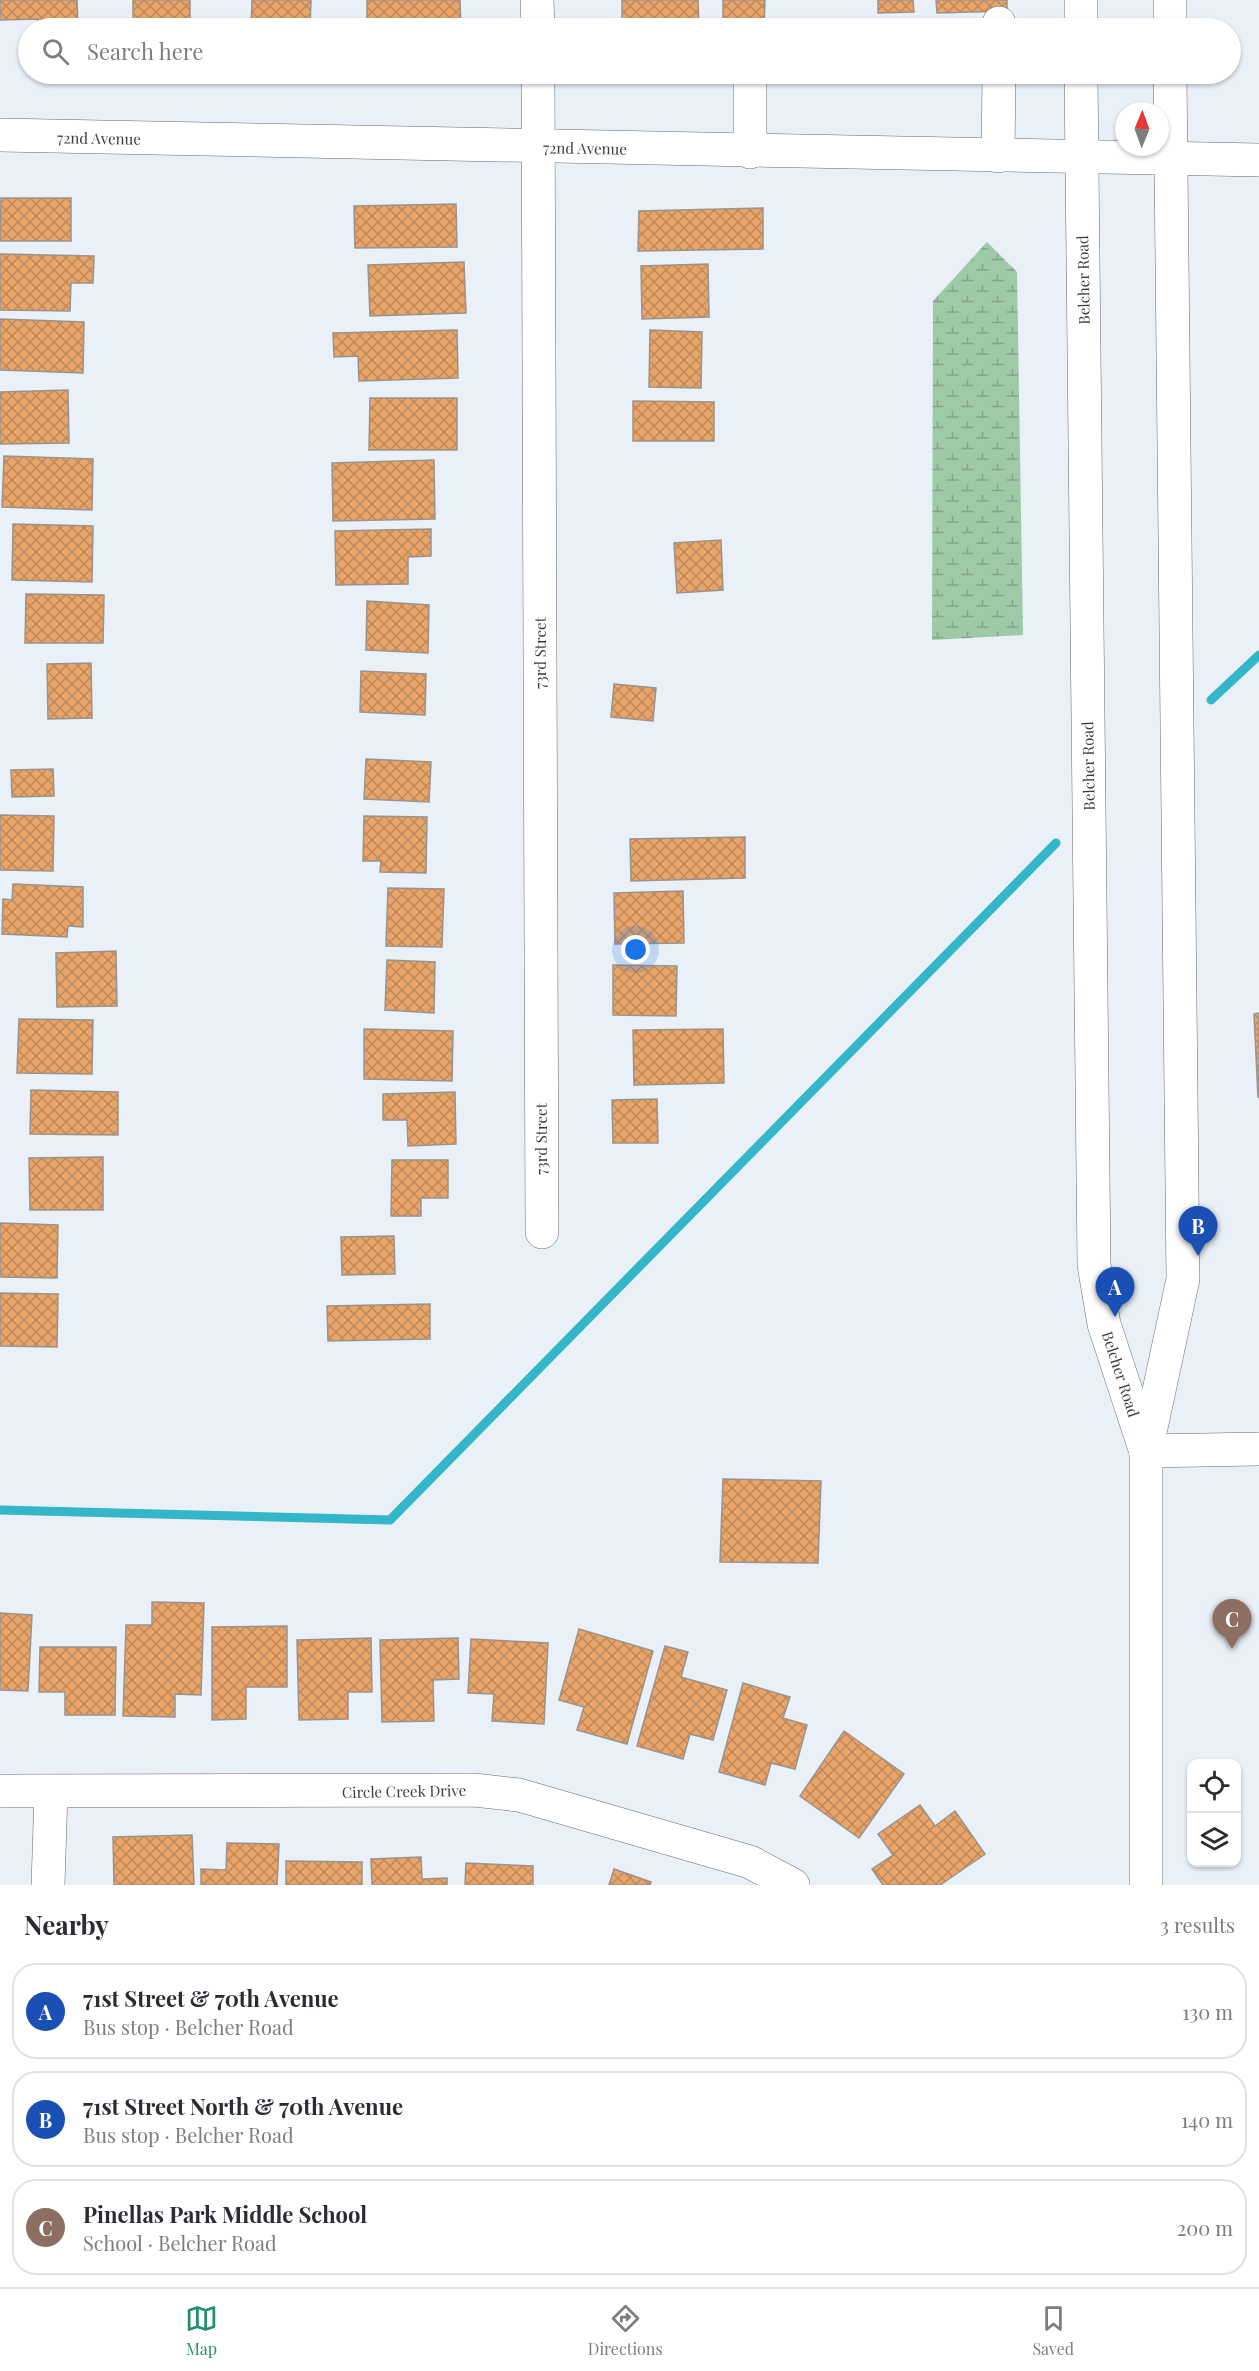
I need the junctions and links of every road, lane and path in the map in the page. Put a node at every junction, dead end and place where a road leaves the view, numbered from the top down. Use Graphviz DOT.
graph roads {
  1 [pos="537,0"];
  2 [pos="1081,0"];
  3 [pos="1170,0"];
  4 [pos="538,18"];
  5 [pos="1081,18"];
  6 [pos="1170,18"];
  7 [pos="538,84"];
  8 [pos="750,84"];
  9 [pos="999,84"];
  10 [pos="1082,84"];
  11 [pos="1170,84"];
  12 [pos="0,135"];
  13 [pos="538,147"];
  14 [pos="750,152"];
  15 [pos="998,156"];
  16 [pos="1082,158"];
  17 [pos="1171,158"];
  18 [pos="1259,160"];
  19 [pos="542,1232"];
  20 [pos="1259,1449"];
  21 [pos="1146,1451"];
  22 [pos="0,1791"];
  23 [pos="51,1792"];
  24 [pos="48,1885"];
  25 [pos="793,1885"];
  26 [pos="1146,1885"];
  1 -- 4 [label="street"];
  2 -- 5 [label="street"];
  3 -- 6 [label="street"];
  7 -- 13 [label="street, 73rd Street"];
  8 -- 14 [label="street"];
  9 -- 15 [label="street"];
  10 -- 16 [label="street, Belcher Road"];
  11 -- 17 [label="street, Belcher Road"];
  12 -- 13 [label="street, 72nd Avenue"];
  13 -- 14 [label="street, 72nd Avenue"];
  13 -- 19 [label="street, 73rd Street"];
  14 -- 15 [label="street, 72nd Avenue"];
  15 -- 16 [label="street, 72nd Avenue"];
  16 -- 17 [label="street, 72nd Avenue"];
  16 -- 21 [label="street, Belcher Road"];
  17 -- 18 [label="street, 72nd Avenue"];
  17 -- 21 [label="street, Belcher Road"];
  20 -- 21 [label="street"];
  21 -- 26 [label="street, Belcher Road"];
  22 -- 23 [label="street, Circle Creek Drive"];
  23 -- 24 [label="street"];
  23 -- 25 [label="street, Circle Creek Drive"];
}
